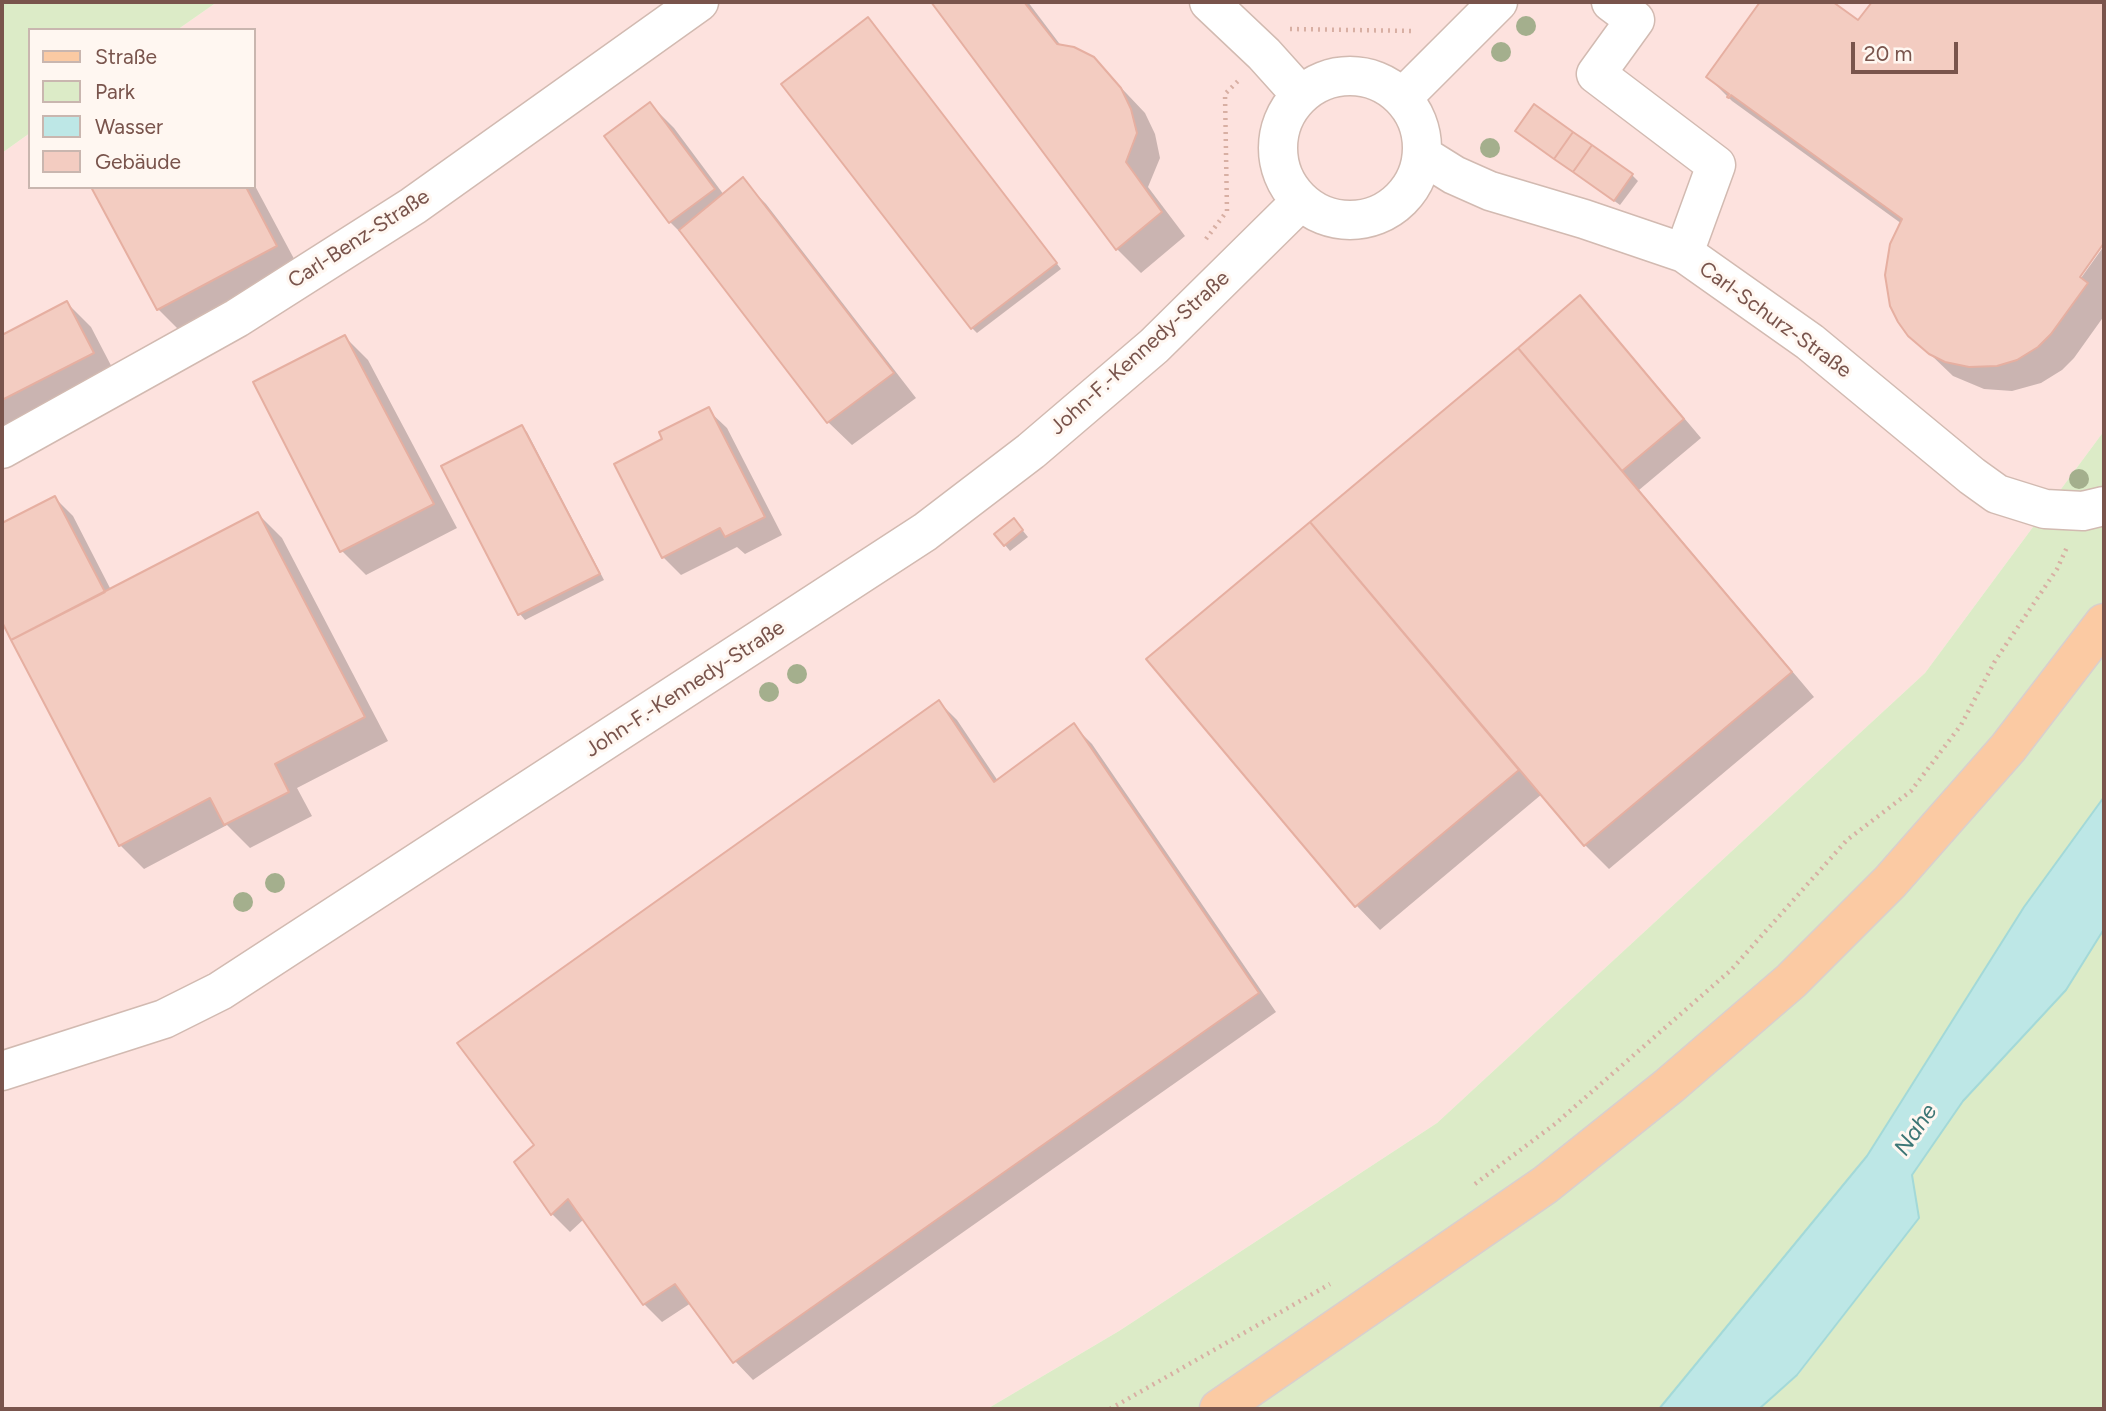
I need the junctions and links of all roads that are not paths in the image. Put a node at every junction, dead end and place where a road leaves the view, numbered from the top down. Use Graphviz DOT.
graph roads {
  1 [pos="699,2"];
  2 [pos="1498,2"];
  3 [pos="1611,2"];
  4 [pos="1228,7"];
  5 [pos="1300,94"];
  6 [pos="1403,97"];
  7 [pos="1423,155"];
  8 [pos="1300,202"];
  9 [pos="1684,253"];
  10 [pos="2,449"];
  11 [pos="2093,509"];
  12 [pos="2104,624"];
  13 [pos="2,1071"];
  14 [pos="1219,1409"];
  1 -- 10 [label="street, Carl-Benz-Straße"];
  2 -- 6 [label="street"];
  3 -- 9 [label="street"];
  4 -- 5 [label="street"];
  5 -- 6 [label="street"];
  5 -- 8 [label="street"];
  6 -- 7 [label="street"];
  7 -- 8 [label="street"];
  7 -- 9 [label="street, Carl-Schurz-Straße"];
  8 -- 13 [label="street, John-F.-Kennedy-Straße"];
  9 -- 11 [label="street, Carl-Schurz-Straße"];
  12 -- 14 [label="main road"];
}
